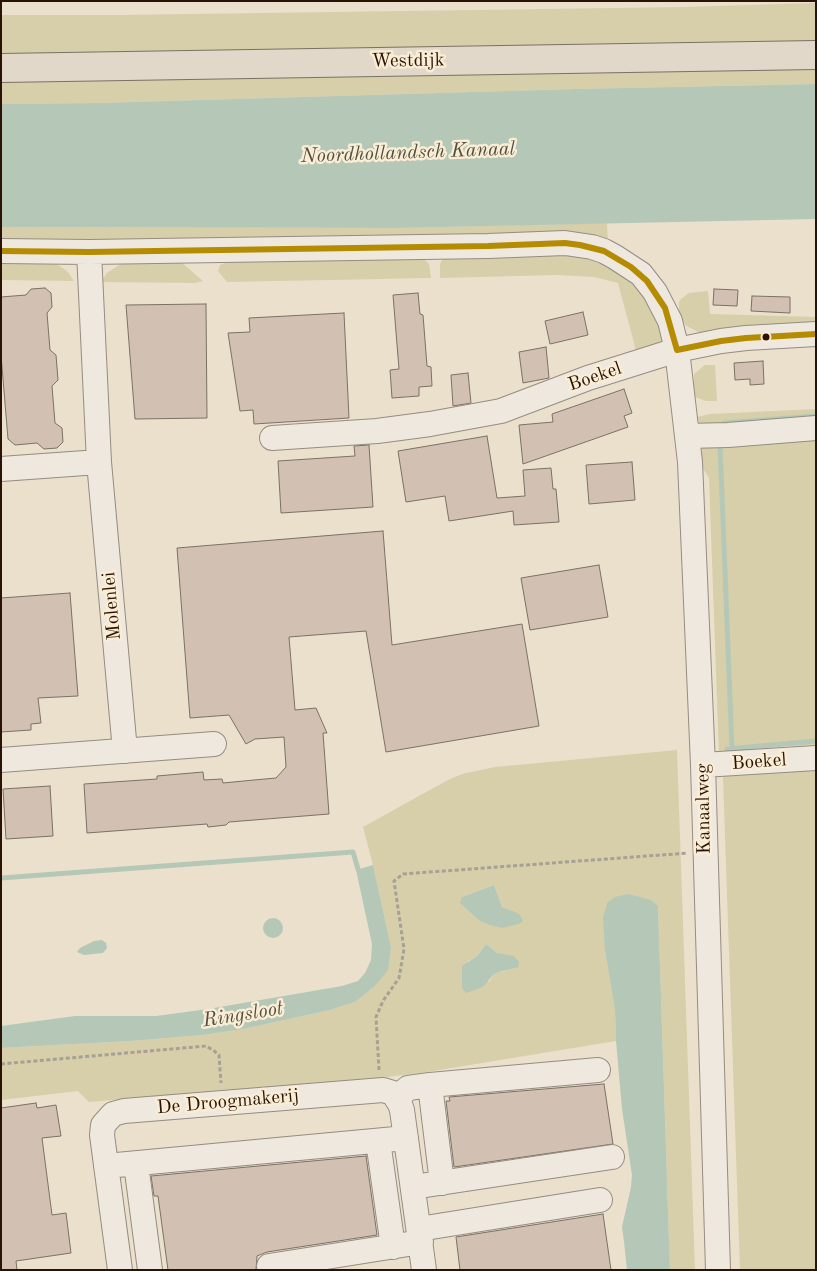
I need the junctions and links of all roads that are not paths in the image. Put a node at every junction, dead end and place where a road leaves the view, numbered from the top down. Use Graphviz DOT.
graph roads {
  1 [pos="816,55"];
  2 [pos="1,68"];
  3 [pos="1,251"];
  4 [pos="88,252"];
  5 [pos="816,334"];
  6 [pos="677,350"];
  7 [pos="816,428"];
  8 [pos="688,436"];
  9 [pos="272,438"];
  10 [pos="99,462"];
  11 [pos="1,469"];
  12 [pos="214,744"];
  13 [pos="125,751"];
  14 [pos="816,758"];
  15 [pos="1,760"];
  16 [pos="703,765"];
  17 [pos="598,1070"];
  18 [pos="430,1084"];
  19 [pos="388,1094"];
  20 [pos="406,1138"];
  21 [pos="378,1140"];
  22 [pos="612,1157"];
  23 [pos="136,1164"];
  24 [pos="106,1166"];
  25 [pos="442,1183"];
  26 [pos="413,1187"];
  27 [pos="600,1200"];
  28 [pos="145,1234"];
  29 [pos="420,1236"];
  30 [pos="116,1239"];
  31 [pos="393,1246"];
  32 [pos="269,1266"];
  33 [pos="120,1270"];
  34 [pos="150,1270"];
  35 [pos="424,1270"];
  36 [pos="718,1270"];
  1 -- 2 [label="main road, Westdijk"];
  3 -- 4 [label="street, Kanaalweg"];
  4 -- 6 [label="street, Kanaalweg"];
  4 -- 10 [label="street, Molenlei"];
  5 -- 6 [label="street, Boekel"];
  6 -- 8 [label="street, Kanaalweg"];
  6 -- 9 [label="street, Boekel"];
  7 -- 8 [label="street"];
  8 -- 16 [label="street, Kanaalweg"];
  10 -- 11 [label="street"];
  10 -- 13 [label="street, Molenlei"];
  12 -- 13 [label="street"];
  13 -- 15 [label="street"];
  14 -- 16 [label="street, Boekel"];
  16 -- 36 [label="street, Kanaalweg"];
  17 -- 18 [label="street, De Droogmakerij"];
  18 -- 19 [label="street, De Droogmakerij"];
  18 -- 25 [label="street"];
  19 -- 20 [label="street"];
  19 -- 24 [label="street, De Droogmakerij"];
  20 -- 21 [label="street"];
  20 -- 26 [label="street"];
  21 -- 23 [label="street"];
  21 -- 31 [label="street"];
  22 -- 25 [label="street"];
  23 -- 24 [label="street"];
  23 -- 28 [label="street"];
  24 -- 30 [label="street, De Droogmakerij"];
  25 -- 26 [label="street"];
  26 -- 29 [label="street"];
  27 -- 29 [label="street"];
  28 -- 30 [label="street"];
  28 -- 34 [label="street"];
  29 -- 31 [label="street"];
  29 -- 35 [label="street"];
  30 -- 33 [label="street, De Droogmakerij"];
  31 -- 32 [label="street"];
}
